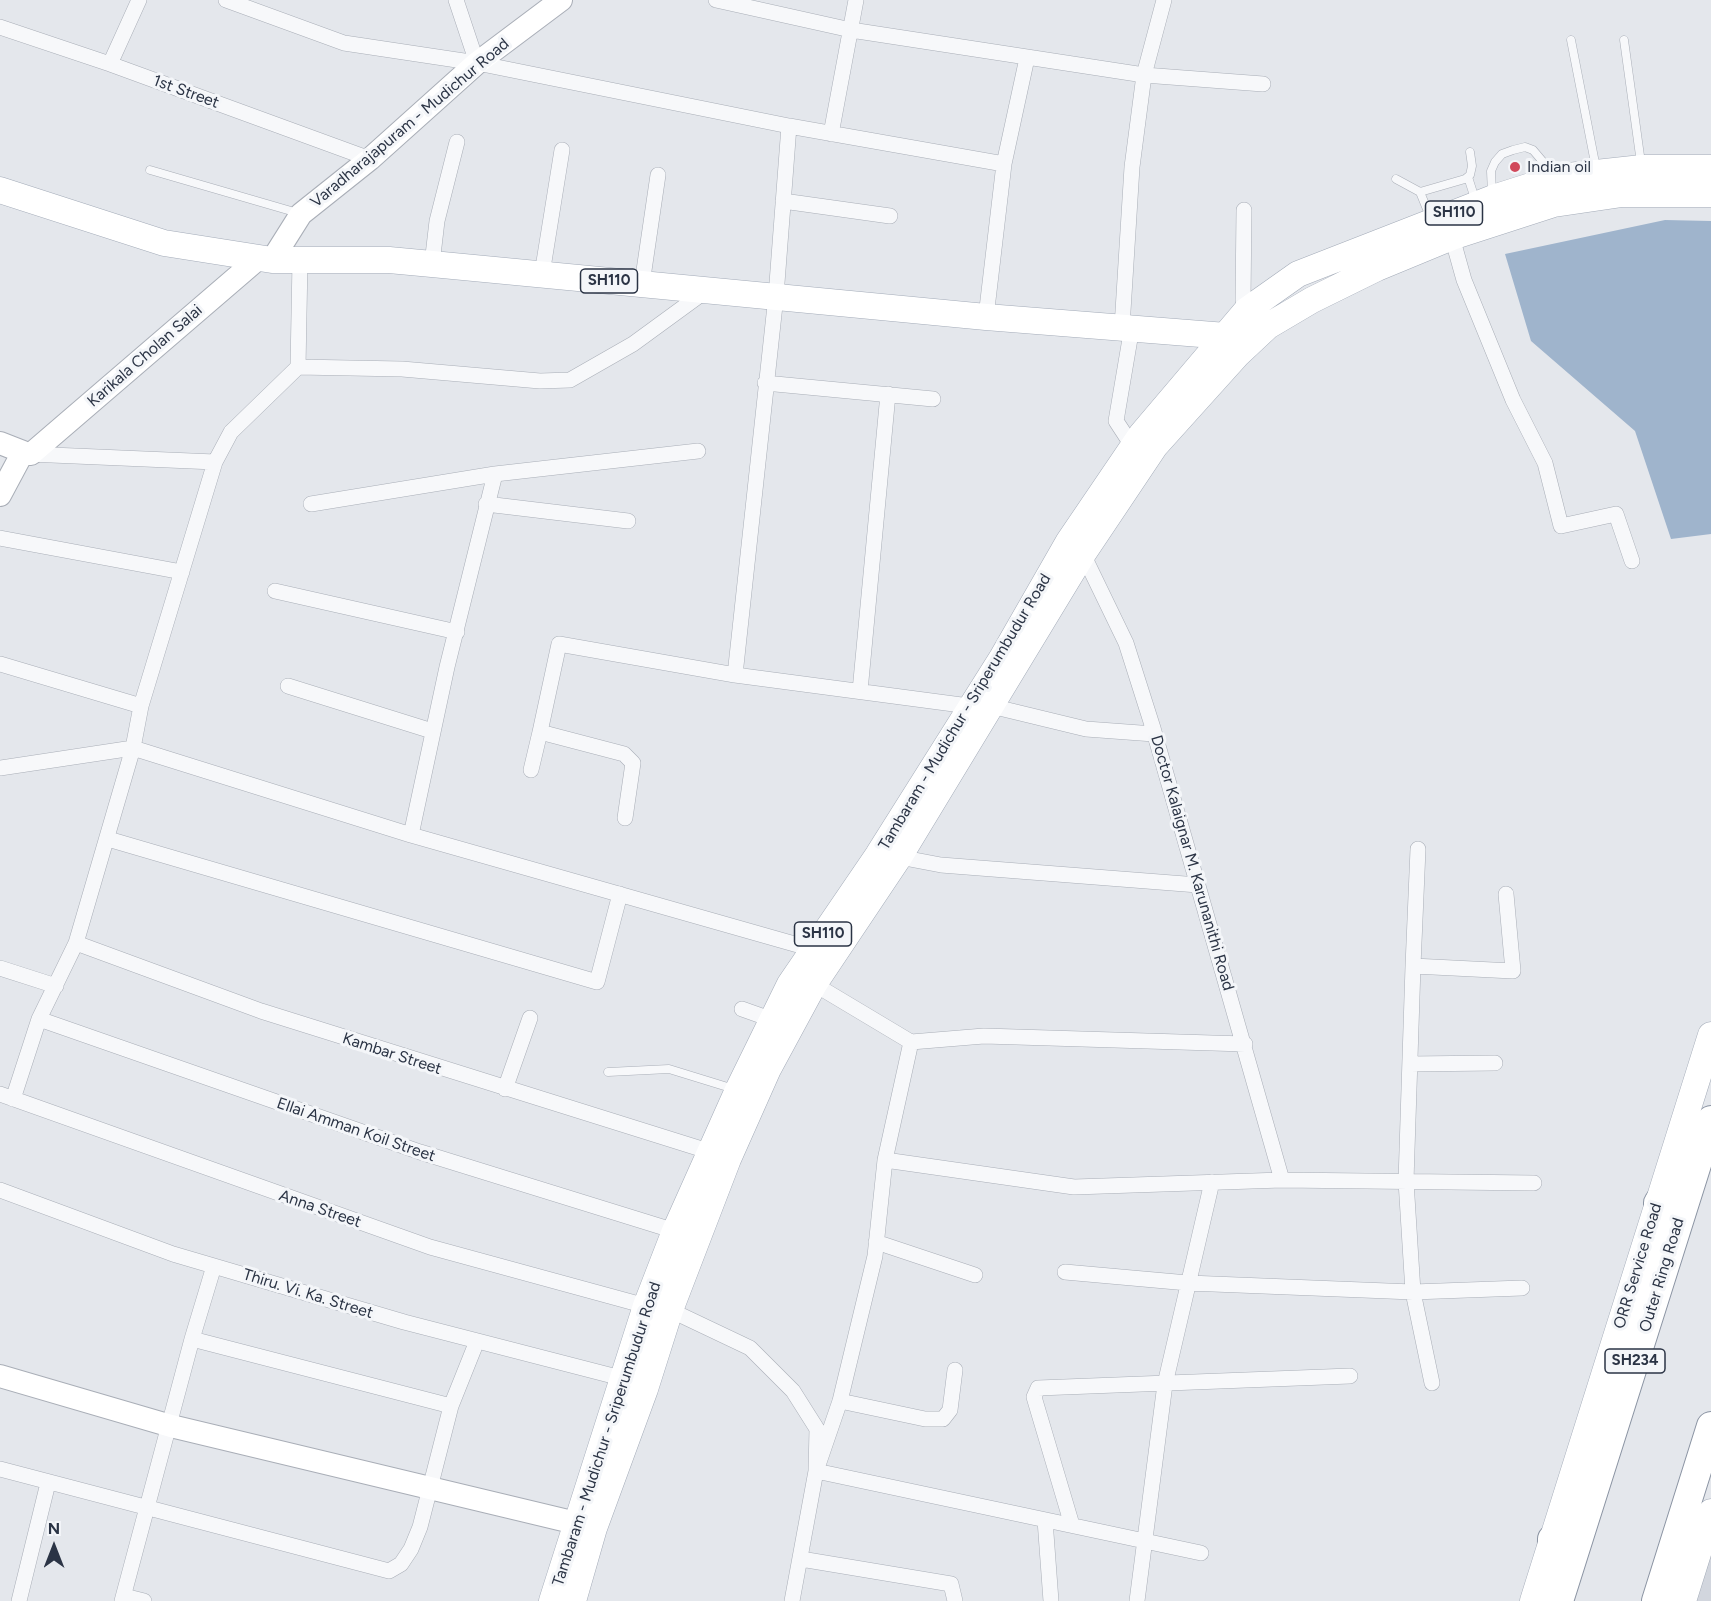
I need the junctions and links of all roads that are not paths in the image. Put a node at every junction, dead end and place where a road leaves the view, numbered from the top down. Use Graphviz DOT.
graph roads {
  1 [pos="139,0"];
  2 [pos="226,0"];
  3 [pos="456,0"];
  4 [pos="561,0"];
  5 [pos="716,0"];
  6 [pos="856,0"];
  7 [pos="1164,0"];
  8 [pos="753,3"];
  9 [pos="0,27"];
  10 [pos="851,30"];
  11 [pos="1571,40"];
  12 [pos="1624,40"];
  13 [pos="1028,58"];
  14 [pos="477,63"];
  15 [pos="110,64"];
  16 [pos="1144,75"];
  17 [pos="1263,84"];
  18 [pos="789,126"];
  19 [pos="831,134"];
  20 [pos="457,142"];
  21 [pos="562,150"];
  22 [pos="1470,152"];
  23 [pos="370,159"];
  24 [pos="1004,164"];
  25 [pos="1642,168"];
  26 [pos="1711,168"];
  27 [pos="150,170"];
  28 [pos="1596,171"];
  29 [pos="658,175"];
  30 [pos="1468,177"];
  31 [pos="1396,179"];
  32 [pos="1551,180"];
  33 [pos="0,190"];
  34 [pos="1420,192"];
  35 [pos="1711,194"];
  36 [pos="783,201"];
  37 [pos="1485,201"];
  38 [pos="1244,210"];
  39 [pos="301,214"];
  40 [pos="890,216"];
  41 [pos="1442,229"];
  42 [pos="266,259"];
  43 [pos="300,261"];
  44 [pos="432,264"];
  45 [pos="542,274"];
  46 [pos="642,284"];
  47 [pos="707,290"];
  48 [pos="776,296"];
  49 [pos="1247,310"];
  50 [pos="986,317"];
  51 [pos="1127,327"];
  52 [pos="1231,345"];
  53 [pos="298,367"];
  54 [pos="765,383"];
  55 [pos="888,394"];
  56 [pos="933,399"];
  57 [pos="0,443"];
  58 [pos="1133,447"];
  59 [pos="698,451"];
  60 [pos="27,453"];
  61 [pos="215,462"];
  62 [pos="495,474"];
  63 [pos="0,495"];
  64 [pos="311,504"];
  65 [pos="486,504"];
  66 [pos="628,521"];
  67 [pos="0,538"];
  68 [pos="1076,547"];
  69 [pos="1632,561"];
  70 [pos="182,572"];
  71 [pos="275,591"];
  72 [pos="458,632"];
  73 [pos="0,664"];
  74 [pos="735,675"];
  75 [pos="288,686"];
  76 [pos="860,691"];
  77 [pos="141,706"];
  78 [pos="980,706"];
  79 [pos="432,731"];
  80 [pos="540,732"];
  81 [pos="1154,734"];
  82 [pos="133,748"];
  83 [pos="0,768"];
  84 [pos="531,770"];
  85 [pos="625,818"];
  86 [pos="411,835"];
  87 [pos="108,839"];
  88 [pos="1418,849"];
  89 [pos="899,857"];
  90 [pos="1198,885"];
  91 [pos="620,894"];
  92 [pos="1506,894"];
  93 [pos="76,943"];
  94 [pos="812,949"];
  95 [pos="1413,966"];
  96 [pos="0,968"];
  97 [pos="814,984"];
  98 [pos="56,986"];
  99 [pos="742,1009"];
  100 [pos="530,1018"];
  101 [pos="39,1019"];
  102 [pos="773,1020"];
  103 [pos="1711,1035"];
  104 [pos="911,1042"];
  105 [pos="1245,1044"];
  106 [pos="1495,1063"];
  107 [pos="1410,1064"];
  108 [pos="608,1072"];
  109 [pos="505,1089"];
  110 [pos="738,1090"];
  111 [pos="6,1096"];
  112 [pos="1710,1125"];
  113 [pos="711,1152"];
  114 [pos="885,1160"];
  115 [pos="1282,1180"];
  116 [pos="1406,1181"];
  117 [pos="1212,1182"];
  118 [pos="1534,1183"];
  119 [pos="0,1190"];
  120 [pos="1658,1203"];
  121 [pos="675,1231"];
  122 [pos="876,1242"];
  123 [pos="214,1266"];
  124 [pos="1065,1272"];
  125 [pos="975,1275"];
  126 [pos="1188,1282"];
  127 [pos="1522,1288"];
  128 [pos="1413,1292"];
  129 [pos="658,1308"];
  130 [pos="192,1339"];
  131 [pos="477,1341"];
  132 [pos="954,1370"];
  133 [pos="0,1376"];
  134 [pos="1350,1376"];
  135 [pos="621,1378"];
  136 [pos="1432,1383"];
  137 [pos="1165,1384"];
  138 [pos="840,1401"];
  139 [pos="451,1406"];
  140 [pos="171,1426"];
  141 [pos="1711,1426"];
  142 [pos="0,1469"];
  143 [pos="816,1471"];
  144 [pos="48,1483"];
  145 [pos="429,1486"];
  146 [pos="1711,1495"];
  147 [pos="146,1509"];
  148 [pos="1711,1512"];
  149 [pos="1045,1520"];
  150 [pos="576,1523"];
  151 [pos="1072,1525"];
  152 [pos="1552,1539"];
  153 [pos="1145,1541"];
  154 [pos="1201,1553"];
  155 [pos="801,1559"];
  156 [pos="1666,1567"];
  157 [pos="123,1599"];
  158 [pos="19,1601"];
  159 [pos="144,1601"];
  160 [pos="552,1601"];
  161 [pos="573,1601"];
  162 [pos="792,1601"];
  163 [pos="955,1601"];
  164 [pos="1052,1601"];
  165 [pos="1137,1601"];
  166 [pos="1533,1601"];
  167 [pos="1551,1601"];
  168 [pos="1560,1601"];
  169 [pos="1656,1601"];
  170 [pos="1683,1601"];
  1 -- 15 [label="street"];
  2 -- 14 [label="street"];
  3 -- 14 [label="street"];
  4 -- 14 [label="street, Varadharajapuram - Mudichur Road"];
  5 -- 8 [label="street"];
  6 -- 10 [label="street"];
  7 -- 16 [label="street"];
  8 -- 10 [label="street"];
  9 -- 15 [label="street, 1st Street"];
  10 -- 13 [label="street"];
  10 -- 19 [label="street"];
  11 -- 28 [label="lane"];
  12 -- 25 [label="lane"];
  13 -- 16 [label="street"];
  13 -- 24 [label="street"];
  14 -- 18 [label="street"];
  14 -- 23 [label="street, Varadharajapuram - Mudichur Road"];
  15 -- 23 [label="street, 1st Street"];
  16 -- 17 [label="street"];
  16 -- 51 [label="street"];
  18 -- 19 [label="street"];
  18 -- 36 [label="street"];
  19 -- 24 [label="street"];
  20 -- 44 [label="street"];
  21 -- 45 [label="street"];
  22 -- 30 [label="lane"];
  23 -- 39 [label="street, Varadharajapuram - Mudichur Road"];
  24 -- 50 [label="street"];
  25 -- 26 [label="main road, Tambaram - Mudichur - Sriperumbudur Road / SH110"];
  25 -- 28 [label="main road, Tambaram - Mudichur - Sriperumbudur Road / SH110"];
  27 -- 39 [label="lane"];
  28 -- 32 [label="main road, Tambaram - Mudichur - Sriperumbudur Road / SH110"];
  29 -- 46 [label="street"];
  30 -- 34 [label="lane"];
  30 -- 37 [label="lane"];
  31 -- 34 [label="lane"];
  32 -- 37 [label="main road, Tambaram - Mudichur - Sriperumbudur Road / SH110"];
  32 -- 37 [label="lane"];
  33 -- 42 [label="main road, SH110"];
  34 -- 41 [label="lane"];
  35 -- 41 [label="main road, Tambaram - Mudichur - Sriperumbudur Road / SH110"];
  36 -- 40 [label="street"];
  36 -- 48 [label="street"];
  37 -- 41 [label="main road, Tambaram - Mudichur - Sriperumbudur Road / SH110"];
  38 -- 49 [label="street"];
  39 -- 42 [label="street, Varadharajapuram - Mudichur Road"];
  41 -- 49 [label="main road, Tambaram - Mudichur - Sriperumbudur Road / SH110"];
  41 -- 52 [label="main road, Tambaram - Mudichur - Sriperumbudur Road / SH110"];
  41 -- 69 [label="street"];
  42 -- 43 [label="main road, SH110"];
  42 -- 60 [label="street, Karikala Cholan Salai"];
  43 -- 44 [label="main road, SH110"];
  43 -- 53 [label="street"];
  44 -- 45 [label="main road, SH110"];
  45 -- 46 [label="main road, SH110"];
  46 -- 47 [label="main road, SH110"];
  47 -- 48 [label="main road, SH110"];
  47 -- 53 [label="street"];
  48 -- 50 [label="main road, SH110"];
  48 -- 54 [label="street"];
  49 -- 52 [label="main road, Tambaram - Mudichur - Sriperumbudur Road / SH110"];
  50 -- 51 [label="main road, SH110"];
  51 -- 52 [label="main road, SH110"];
  51 -- 58 [label="street"];
  52 -- 58 [label="main road, Tambaram - Mudichur - Sriperumbudur Road / SH110"];
  52 -- 68 [label="main road, Tambaram - Mudichur - Sriperumbudur Road / SH110"];
  53 -- 61 [label="street"];
  54 -- 55 [label="street"];
  54 -- 74 [label="street"];
  55 -- 56 [label="street"];
  55 -- 76 [label="street"];
  57 -- 60 [label="street"];
  58 -- 68 [label="main road, Tambaram - Mudichur - Sriperumbudur Road / SH110"];
  59 -- 62 [label="street"];
  60 -- 61 [label="street"];
  60 -- 63 [label="street, Karikala Cholan Salai"];
  61 -- 70 [label="street"];
  62 -- 64 [label="street"];
  62 -- 65 [label="street"];
  65 -- 66 [label="street"];
  65 -- 72 [label="street"];
  67 -- 70 [label="street"];
  68 -- 78 [label="main road, Tambaram - Mudichur - Sriperumbudur Road / SH110"];
  68 -- 81 [label="street, Doctor Kalaignar M. Karunanithi Road"];
  70 -- 77 [label="street"];
  71 -- 72 [label="street"];
  72 -- 79 [label="street"];
  73 -- 77 [label="street"];
  74 -- 76 [label="street"];
  74 -- 80 [label="street"];
  75 -- 79 [label="street"];
  76 -- 78 [label="street"];
  77 -- 82 [label="street"];
  78 -- 81 [label="street"];
  78 -- 89 [label="main road, Tambaram - Mudichur - Sriperumbudur Road / SH110"];
  78 -- 94 [label="main road, Tambaram - Mudichur - Sriperumbudur Road / SH110"];
  79 -- 86 [label="street"];
  80 -- 84 [label="street"];
  80 -- 85 [label="street"];
  81 -- 90 [label="street, Doctor Kalaignar M. Karunanithi Road"];
  82 -- 83 [label="street"];
  82 -- 86 [label="street"];
  82 -- 87 [label="street"];
  86 -- 91 [label="street"];
  87 -- 91 [label="street"];
  87 -- 93 [label="street"];
  88 -- 95 [label="street"];
  89 -- 90 [label="street"];
  89 -- 97 [label="main road, Tambaram - Mudichur - Sriperumbudur Road / SH110"];
  90 -- 105 [label="street, Doctor Kalaignar M. Karunanithi Road"];
  91 -- 94 [label="street"];
  92 -- 95 [label="street"];
  93 -- 98 [label="street"];
  93 -- 109 [label="street, Kambar Street"];
  94 -- 102 [label="main road, Tambaram - Mudichur - Sriperumbudur Road / SH110"];
  95 -- 107 [label="street"];
  96 -- 98 [label="street"];
  97 -- 104 [label="street"];
  97 -- 129 [label="main road, Tambaram - Mudichur - Sriperumbudur Road / SH110"];
  98 -- 101 [label="street"];
  99 -- 102 [label="street"];
  100 -- 109 [label="street"];
  101 -- 111 [label="street"];
  101 -- 121 [label="street, Ellai Amman Koil Street"];
  102 -- 110 [label="main road, Tambaram - Mudichur - Sriperumbudur Road / SH110"];
  103 -- 120 [label="main road, ORR Service Road"];
  104 -- 105 [label="street"];
  104 -- 114 [label="street"];
  105 -- 115 [label="street, Doctor Kalaignar M. Karunanithi Road"];
  106 -- 107 [label="street"];
  107 -- 116 [label="street"];
  108 -- 110 [label="lane"];
  109 -- 113 [label="street, Kambar Street"];
  110 -- 113 [label="main road, Tambaram - Mudichur - Sriperumbudur Road / SH110"];
  111 -- 129 [label="street, Anna Street"];
  112 -- 120 [label="highway"];
  112 -- 168 [label="highway, Outer Ring Road / SH234"];
  113 -- 121 [label="main road, Tambaram - Mudichur - Sriperumbudur Road / SH110"];
  114 -- 117 [label="street"];
  114 -- 122 [label="street"];
  115 -- 116 [label="street"];
  115 -- 117 [label="street"];
  116 -- 118 [label="street"];
  116 -- 128 [label="street"];
  117 -- 126 [label="street"];
  119 -- 123 [label="street, Thiru. Vi. Ka. Street"];
  120 -- 152 [label="main road, ORR Service Road"];
  121 -- 129 [label="main road, Tambaram - Mudichur - Sriperumbudur Road / SH110"];
  122 -- 125 [label="street"];
  122 -- 138 [label="street"];
  123 -- 130 [label="street"];
  123 -- 131 [label="street, Thiru. Vi. Ka. Street"];
  124 -- 126 [label="street"];
  126 -- 128 [label="street"];
  126 -- 137 [label="street"];
  127 -- 128 [label="street"];
  128 -- 136 [label="street"];
  129 -- 135 [label="main road, Tambaram - Mudichur - Sriperumbudur Road / SH110"];
  129 -- 143 [label="street, Anna Street"];
  129 -- 161 [label="main road, Tambaram - Mudichur - Sriperumbudur Road / SH110"];
  130 -- 139 [label="street"];
  130 -- 140 [label="street"];
  131 -- 135 [label="street, Thiru. Vi. Ka. Street"];
  131 -- 139 [label="street"];
  132 -- 138 [label="street"];
  133 -- 140 [label="street"];
  134 -- 137 [label="street"];
  135 -- 150 [label="main road, Tambaram - Mudichur - Sriperumbudur Road / SH110"];
  137 -- 151 [label="street"];
  137 -- 153 [label="street"];
  138 -- 143 [label="street"];
  139 -- 145 [label="street"];
  140 -- 145 [label="street"];
  140 -- 147 [label="street"];
  141 -- 156 [label="highway"];
  142 -- 144 [label="street"];
  143 -- 149 [label="street"];
  143 -- 155 [label="street"];
  144 -- 147 [label="street"];
  144 -- 158 [label="street"];
  145 -- 147 [label="street"];
  145 -- 150 [label="street"];
  146 -- 156 [label="highway"];
  147 -- 157 [label="street"];
  148 -- 170 [label="main road"];
  149 -- 151 [label="street"];
  149 -- 164 [label="street"];
  150 -- 160 [label="main road, Tambaram - Mudichur - Sriperumbudur Road / SH110"];
  151 -- 153 [label="street"];
  152 -- 166 [label="main road, ORR Service Road"];
  152 -- 167 [label="highway"];
  153 -- 154 [label="street"];
  153 -- 165 [label="street"];
  155 -- 162 [label="street"];
  155 -- 163 [label="street"];
  156 -- 169 [label="highway"];
  157 -- 159 [label="street"];
}
